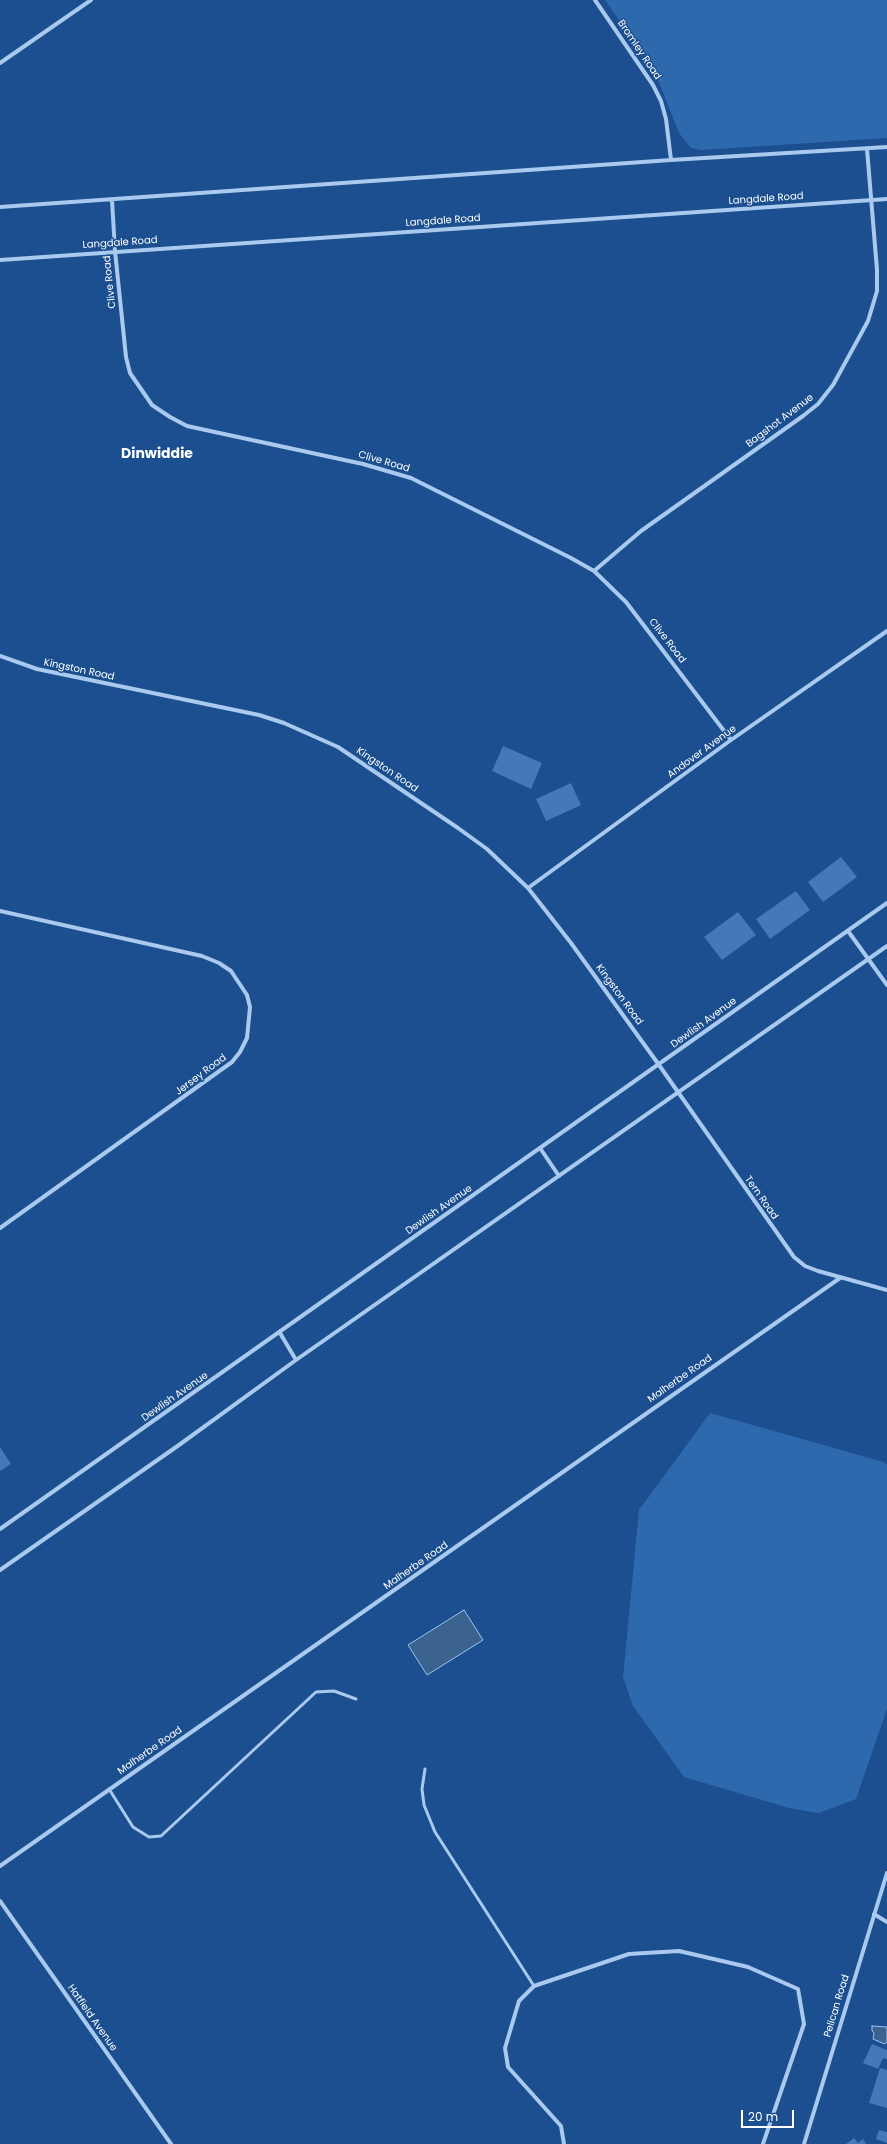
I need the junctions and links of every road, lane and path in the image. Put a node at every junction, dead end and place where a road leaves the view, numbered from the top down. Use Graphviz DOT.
graph roads {
  1 [pos="91,0"];
  2 [pos="595,0"];
  3 [pos="0,63"];
  4 [pos="887,147"];
  5 [pos="866,149"];
  6 [pos="671,160"];
  7 [pos="887,199"];
  8 [pos="112,200"];
  9 [pos="871,200"];
  10 [pos="0,207"];
  11 [pos="114,251"];
  12 [pos="0,260"];
  13 [pos="594,571"];
  14 [pos="887,630"];
  15 [pos="0,656"];
  16 [pos="731,740"];
  17 [pos="528,888"];
  18 [pos="887,903"];
  19 [pos="0,911"];
  20 [pos="848,931"];
  21 [pos="887,946"];
  22 [pos="869,959"];
  23 [pos="887,985"];
  24 [pos="659,1065"];
  25 [pos="678,1093"];
  26 [pos="540,1148"];
  27 [pos="559,1176"];
  28 [pos="0,1228"];
  29 [pos="840,1278"];
  30 [pos="887,1290"];
  31 [pos="280,1333"];
  32 [pos="296,1360"];
  33 [pos="0,1528"];
  34 [pos="0,1570"];
  35 [pos="356,1699"];
  36 [pos="425,1769"];
  37 [pos="109,1790"];
  38 [pos="0,1866"];
  39 [pos="887,1873"];
  40 [pos="0,1901"];
  41 [pos="874,1914"];
  42 [pos="887,1922"];
  43 [pos="534,1986"];
  44 [pos="171,2144"];
  45 [pos="564,2144"];
  46 [pos="763,2144"];
  47 [pos="804,2144"];
  1 -- 3 [label="street"];
  2 -- 6 [label="street, Bromley Road"];
  4 -- 5 [label="street"];
  5 -- 6 [label="street"];
  5 -- 9 [label="street, Bagshot Avenue"];
  6 -- 8 [label="street"];
  7 -- 9 [label="street, Langdale Road"];
  8 -- 10 [label="street"];
  8 -- 11 [label="street, Clive Road"];
  9 -- 11 [label="street, Langdale Road"];
  9 -- 13 [label="street, Bagshot Avenue"];
  11 -- 12 [label="street, Langdale Road"];
  11 -- 13 [label="street, Clive Road"];
  13 -- 16 [label="street, Clive Road"];
  14 -- 16 [label="street, Andover Avenue"];
  15 -- 17 [label="street, Kingston Road"];
  16 -- 17 [label="street, Andover Avenue"];
  17 -- 24 [label="street, Kingston Road"];
  18 -- 20 [label="street, Dewlish Avenue"];
  19 -- 28 [label="street, Jersey Road"];
  20 -- 22 [label="street"];
  20 -- 24 [label="street, Dewlish Avenue"];
  21 -- 22 [label="street"];
  22 -- 23 [label="street"];
  22 -- 25 [label="street"];
  24 -- 25 [label="street, Tern Road"];
  24 -- 26 [label="street, Dewlish Avenue"];
  25 -- 27 [label="street"];
  25 -- 29 [label="street, Tern Road"];
  26 -- 27 [label="street"];
  26 -- 31 [label="street, Dewlish Avenue"];
  27 -- 32 [label="street"];
  29 -- 30 [label="street, Tern Road"];
  29 -- 37 [label="street, Malherbe Road"];
  31 -- 32 [label="street"];
  31 -- 33 [label="street, Dewlish Avenue"];
  32 -- 34 [label="street"];
  35 -- 37 [label="lane"];
  36 -- 43 [label="lane"];
  37 -- 38 [label="street, Malherbe Road"];
  39 -- 41 [label="street, Pelican Road"];
  40 -- 44 [label="street, Hatfield Avenue"];
  41 -- 42 [label="street"];
  41 -- 47 [label="street, Pelican Road"];
  43 -- 45 [label="street"];
  43 -- 46 [label="street"];
}
